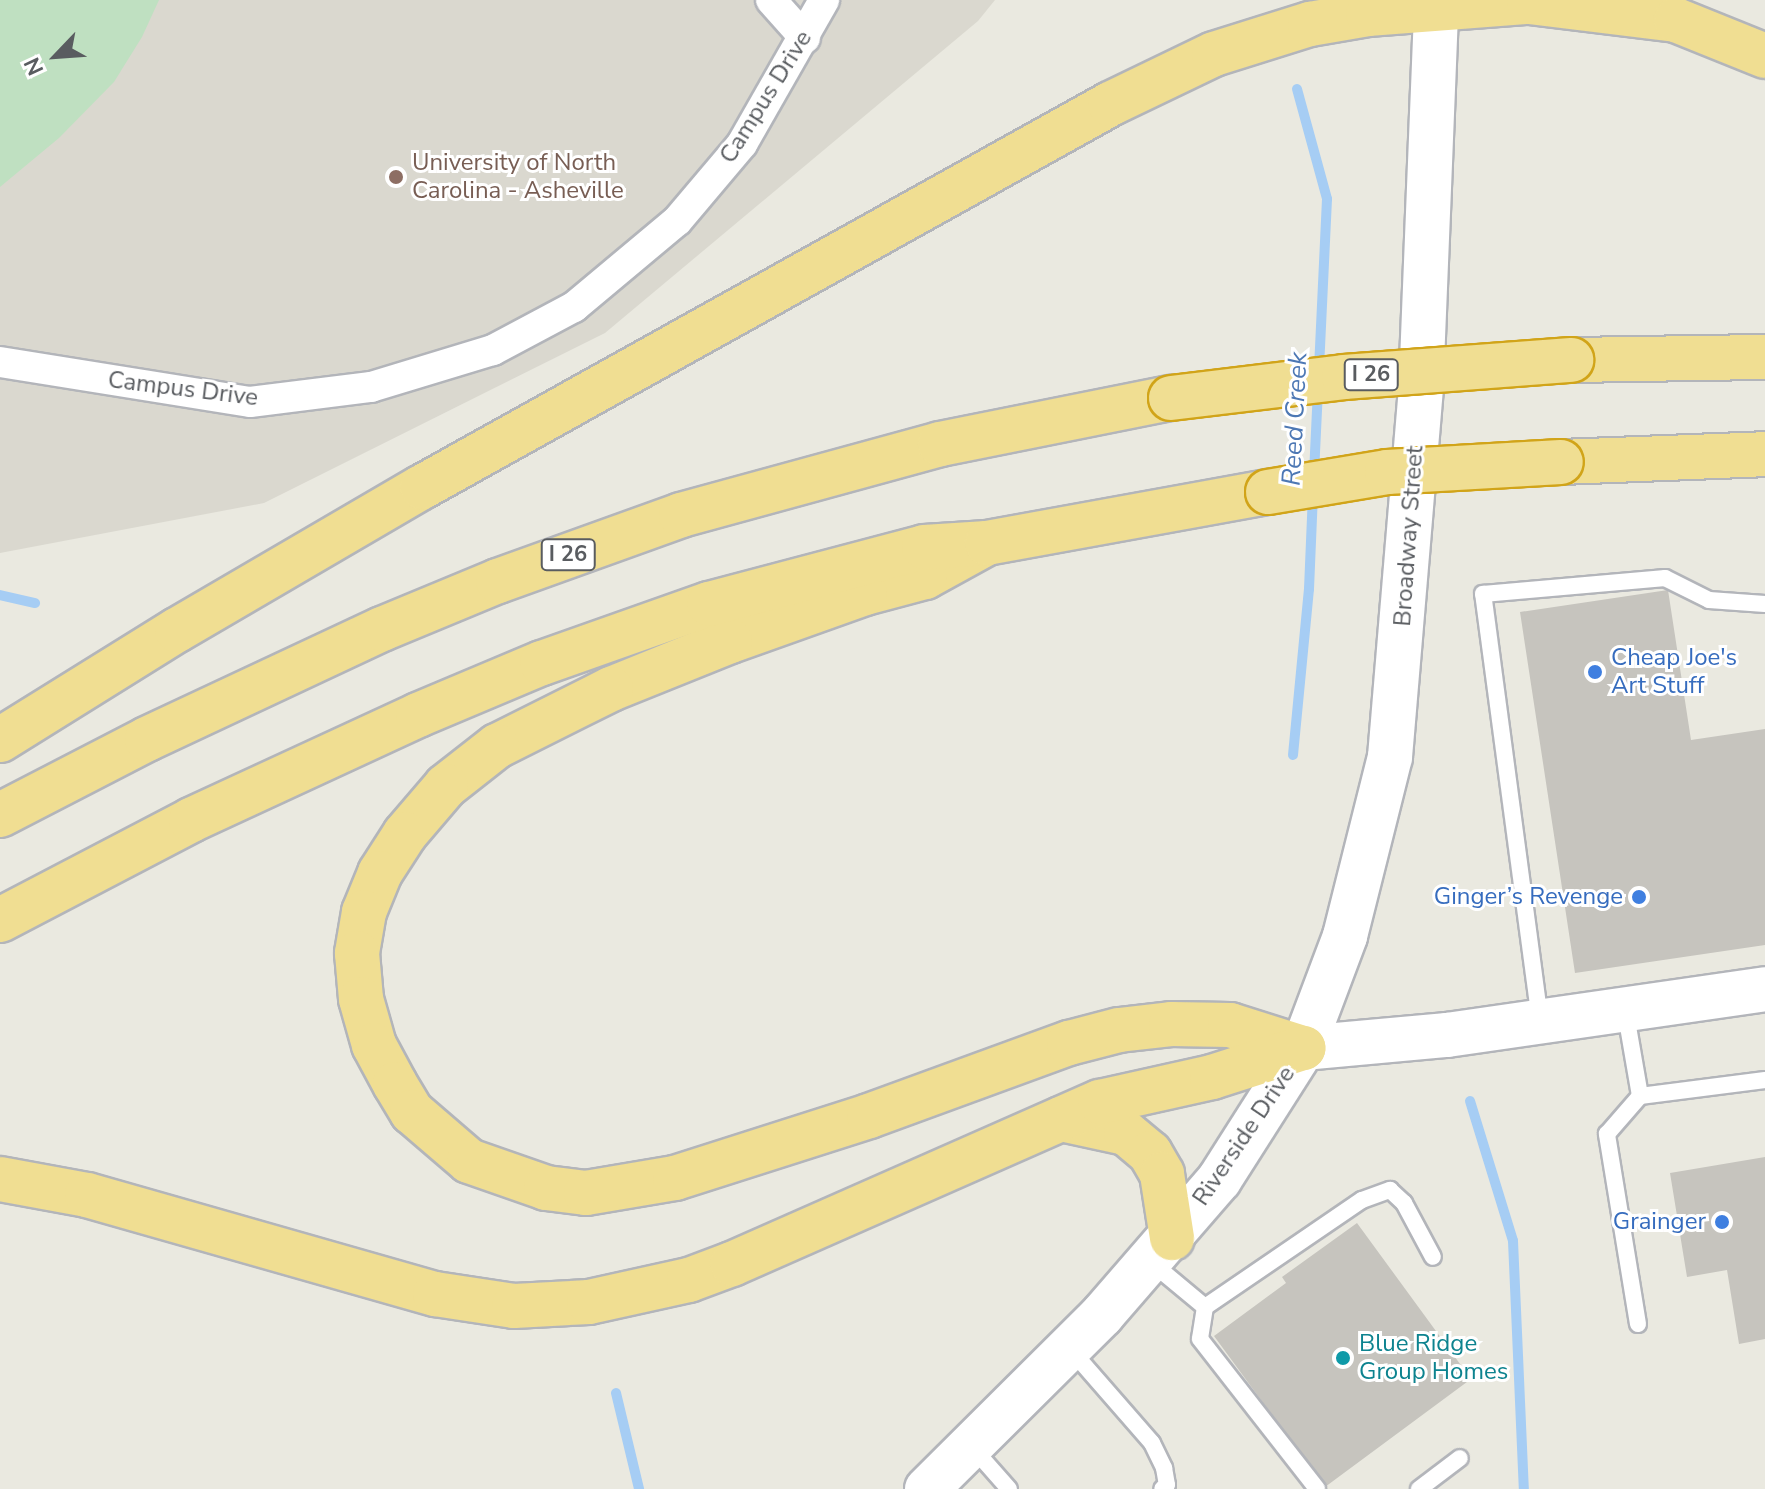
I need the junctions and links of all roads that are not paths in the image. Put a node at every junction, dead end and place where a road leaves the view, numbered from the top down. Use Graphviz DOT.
graph roads {
  1 [pos="771,0"];
  2 [pos="824,0"];
  3 [pos="1302,0"];
  4 [pos="1436,4"];
  5 [pos="805,38"];
  6 [pos="1254,40"];
  7 [pos="1765,56"];
  8 [pos="1765,357"];
  9 [pos="0,362"];
  10 [pos="1765,454"];
  11 [pos="987,543"];
  12 [pos="1765,604"];
  13 [pos="0,740"];
  14 [pos="0,815"];
  15 [pos="0,920"];
  16 [pos="1765,989"];
  17 [pos="1625,1009"];
  18 [pos="1540,1021"];
  19 [pos="1303,1048"];
  20 [pos="1765,1080"];
  21 [pos="1640,1096"];
  22 [pos="1061,1119"];
  23 [pos="0,1179"];
  24 [pos="1161,1250"];
  25 [pos="1433,1257"];
  26 [pos="1205,1307"];
  27 [pos="1638,1324"];
  28 [pos="1069,1348"];
  29 [pos="970,1446"];
  30 [pos="1460,1458"];
  31 [pos="927,1489"];
  32 [pos="1009,1489"];
  33 [pos="1162,1489"];
  34 [pos="1317,1489"];
  35 [pos="1419,1489"];
  1 -- 5 [label="street"];
  2 -- 5 [label="street, Campus Drive"];
  3 -- 6 [label="highway"];
  4 -- 6 [label="highway"];
  4 -- 7 [label="highway"];
  4 -- 19 [label="main road, Broadway Street"];
  5 -- 9 [label="street, Campus Drive"];
  6 -- 13 [label="highway"];
  8 -- 14 [label="highway, I 26, bridge"];
  10 -- 11 [label="highway, bridge"];
  11 -- 15 [label="highway"];
  11 -- 19 [label="highway"];
  12 -- 18 [label="lane"];
  16 -- 17 [label="main road, Riverside Drive"];
  17 -- 18 [label="main road, Riverside Drive"];
  17 -- 21 [label="lane"];
  18 -- 19 [label="main road, Riverside Drive"];
  19 -- 22 [label="highway"];
  19 -- 24 [label="main road, Riverside Drive"];
  20 -- 21 [label="lane"];
  21 -- 27 [label="lane"];
  22 -- 23 [label="highway"];
  22 -- 24 [label="highway"];
  24 -- 26 [label="lane"];
  24 -- 28 [label="main road, Riverside Drive"];
  25 -- 26 [label="lane"];
  26 -- 34 [label="lane"];
  28 -- 29 [label="main road, Riverside Drive"];
  28 -- 33 [label="lane"];
  29 -- 31 [label="main road, Riverside Drive"];
  29 -- 32 [label="lane"];
  30 -- 35 [label="lane"];
}
